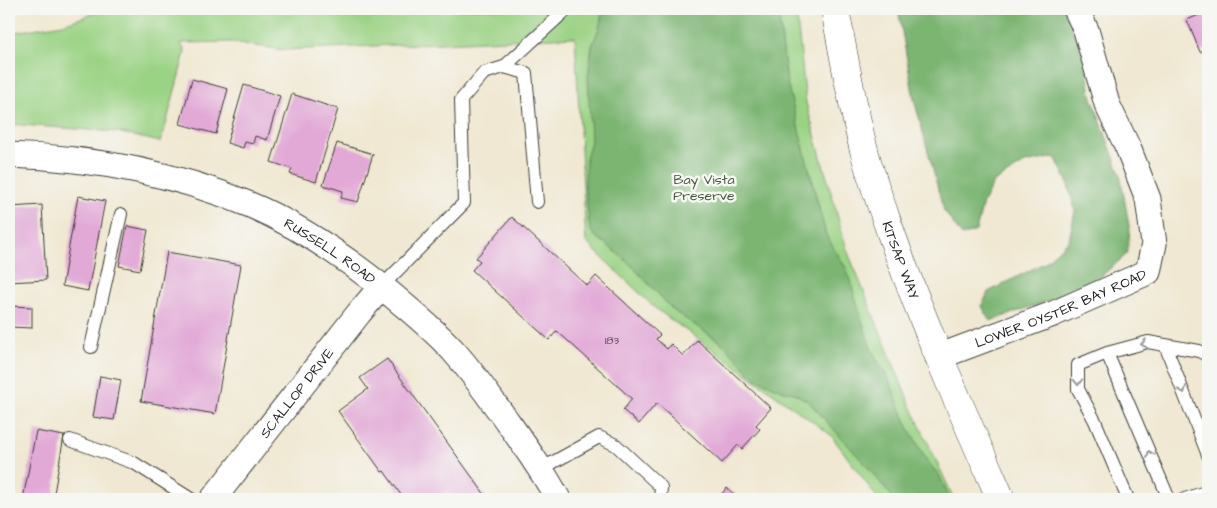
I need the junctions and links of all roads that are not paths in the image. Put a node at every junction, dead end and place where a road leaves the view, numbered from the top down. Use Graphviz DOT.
graph roads {
  1 [pos="567,9"];
  2 [pos="835,9"];
  3 [pos="1076,9"];
  4 [pos="504,67"];
  5 [pos="9,155"];
  6 [pos="537,202"];
  7 [pos="121,214"];
  8 [pos="381,287"];
  9 [pos="1165,345"];
  10 [pos="90,347"];
  11 [pos="1107,353"];
  12 [pos="1208,356"];
  13 [pos="938,357"];
  14 [pos="70,440"];
  15 [pos="1208,456"];
  16 [pos="541,468"];
  17 [pos="1208,491"];
  18 [pos="191,499"];
  19 [pos="213,499"];
  20 [pos="558,499"];
  21 [pos="660,499"];
  22 [pos="1001,499"];
  23 [pos="1128,499"];
  24 [pos="1169,499"];
  25 [pos="1185,499"];
  1 -- 4 [label="lane"];
  2 -- 13 [label="main road, KITSAP WAY"];
  3 -- 13 [label="street, LOWER OYSTER BAY ROAD"];
  4 -- 6 [label="lane"];
  4 -- 8 [label="lane"];
  5 -- 8 [label="street, RUSSELL ROAD"];
  7 -- 10 [label="lane"];
  8 -- 16 [label="street, RUSSELL ROAD"];
  8 -- 19 [label="street, SCALLOP DRIVE"];
  9 -- 11 [label="lane, one-way"];
  9 -- 12 [label="lane"];
  9 -- 15 [label="lane, one-way"];
  11 -- 23 [label="lane, one-way"];
  24 -- 11 [label="lane, one-way"];
  13 -- 22 [label="main road, KITSAP WAY"];
  14 -- 18 [label="lane"];
  16 -- 20 [label="street, RUSSELL ROAD"];
  16 -- 21 [label="lane"];
  17 -- 25 [label="lane"];
}
